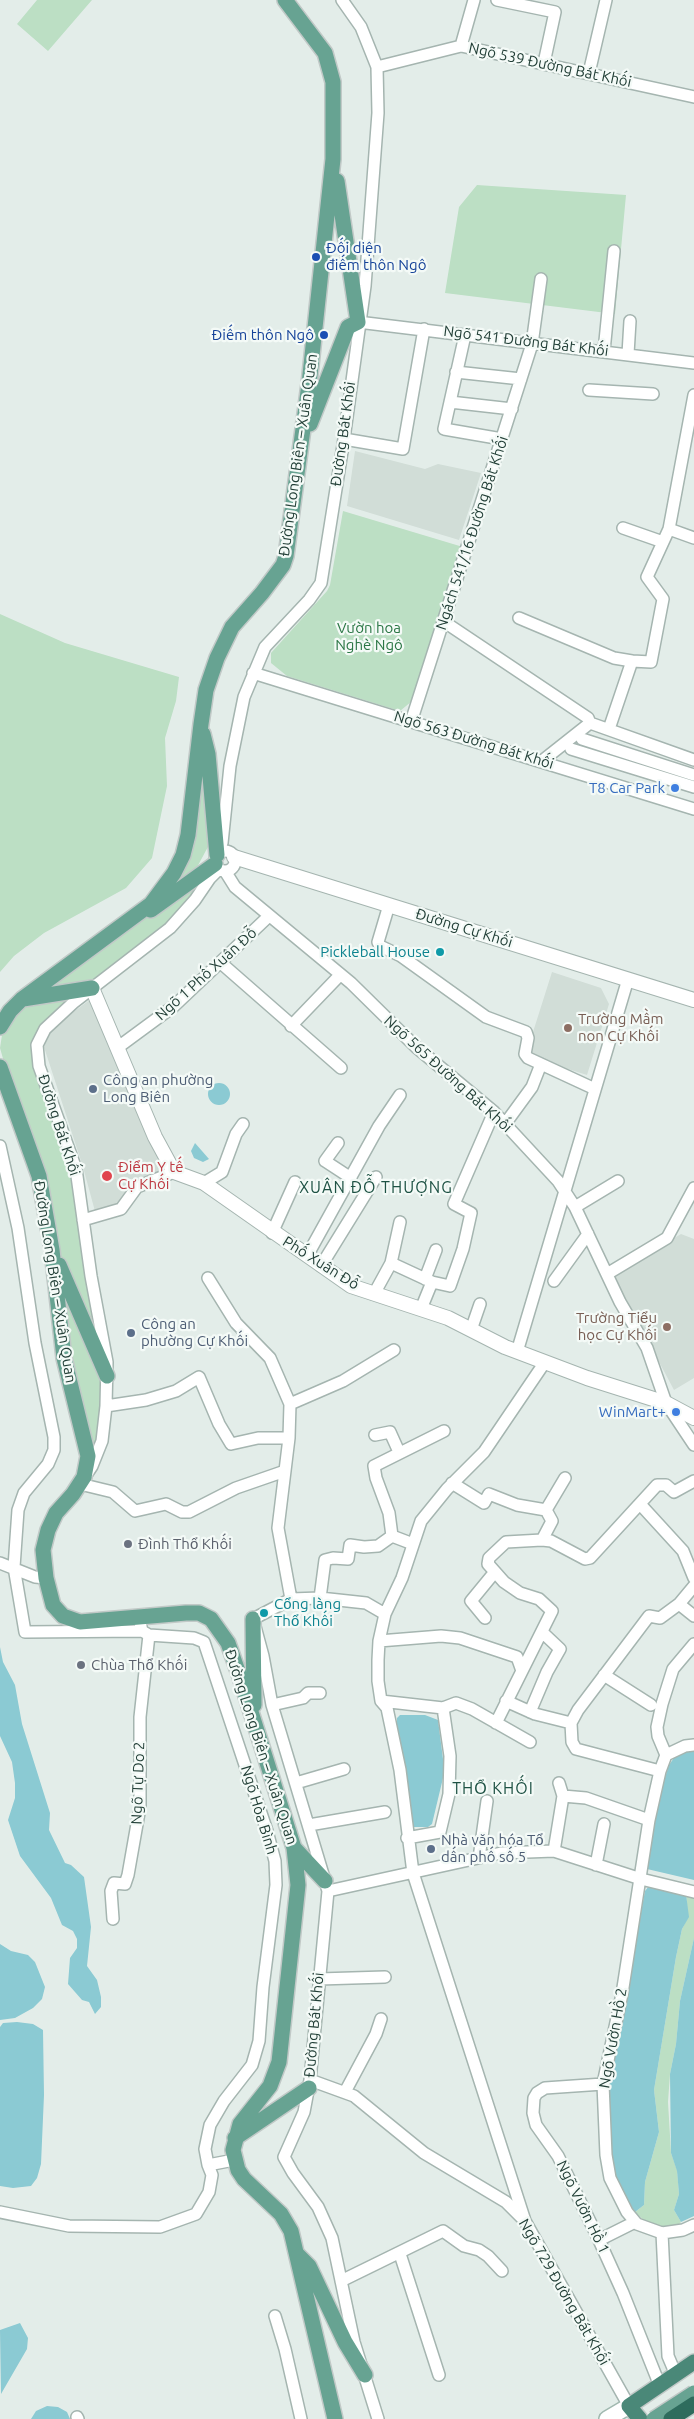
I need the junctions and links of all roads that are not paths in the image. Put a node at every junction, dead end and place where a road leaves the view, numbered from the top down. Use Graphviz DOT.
graph roads {
  1 [pos="285,0"];
  2 [pos="342,0"];
  3 [pos="474,0"];
  4 [pos="497,0"];
  5 [pos="606,0"];
  6 [pos="461,46"];
  7 [pos="544,63"];
  8 [pos="377,67"];
  9 [pos="588,73"];
  10 [pos="694,97"];
  11 [pos="333,159"];
  12 [pos="614,251"];
  13 [pos="541,279"];
  14 [pos="630,320"];
  15 [pos="358,322"];
  16 [pos="424,329"];
  17 [pos="465,334"];
  18 [pos="532,344"];
  19 [pos="604,351"];
  20 [pos="628,354"];
  21 [pos="694,363"];
  22 [pos="456,372"];
  23 [pos="522,379"];
  24 [pos="589,390"];
  25 [pos="653,394"];
  26 [pos="694,394"];
  27 [pos="450,402"];
  28 [pos="512,410"];
  29 [pos="692,418"];
  30 [pos="344,439"];
  31 [pos="502,439"];
  32 [pos="302,444"];
  33 [pos="623,528"];
  34 [pos="669,529"];
  35 [pos="694,538"];
  36 [pos="663,542"];
  37 [pos="520,618"];
  38 [pos="444,621"];
  39 [pos="632,661"];
  40 [pos="253,673"];
  41 [pos="411,722"];
  42 [pos="590,723"];
  43 [pos="201,724"];
  44 [pos="609,730"];
  45 [pos="582,739"];
  46 [pos="570,749"];
  47 [pos="542,761"];
  48 [pos="692,768"];
  49 [pos="689,786"];
  50 [pos="679,805"];
  51 [pos="694,809"];
  52 [pos="222,861"];
  53 [pos="390,905"];
  54 [pos="269,916"];
  55 [pos="123,924"];
  56 [pos="221,963"];
  57 [pos="340,974"];
  58 [pos="628,979"];
  59 [pos="92,988"];
  60 [pos="22,999"];
  61 [pos="694,1000"];
  62 [pos="291,1026"];
  63 [pos="0,1027"];
  64 [pos="117,1048"];
  65 [pos="541,1064"];
  66 [pos="0,1067"];
  67 [pos="341,1068"];
  68 [pos="595,1089"];
  69 [pos="400,1095"];
  70 [pos="494,1112"];
  71 [pos="243,1124"];
  72 [pos="505,1124"];
  73 [pos="338,1143"];
  74 [pos="0,1146"];
  75 [pos="174,1172"];
  76 [pos="376,1177"];
  77 [pos="351,1178"];
  78 [pos="618,1181"];
  79 [pos="295,1182"];
  80 [pos="204,1183"];
  81 [pos="694,1188"];
  82 [pos="565,1191"];
  83 [pos="575,1207"];
  84 [pos="83,1220"];
  85 [pos="400,1222"];
  86 [pos="272,1233"];
  87 [pos="588,1234"];
  88 [pos="52,1250"];
  89 [pos="436,1250"];
  90 [pos="307,1256"];
  91 [pos="391,1263"];
  92 [pos="321,1266"];
  93 [pos="608,1274"];
  94 [pos="208,1278"];
  95 [pos="429,1280"];
  96 [pos="554,1282"];
  97 [pos="374,1294"];
  98 [pos="480,1304"];
  99 [pos="421,1309"];
  100 [pos="471,1330"];
  101 [pos="394,1350"];
  102 [pos="517,1352"];
  103 [pos="545,1362"];
  104 [pos="107,1376"];
  105 [pos="666,1403"];
  106 [pos="290,1404"];
  107 [pos="106,1406"];
  108 [pos="694,1418"];
  109 [pos="444,1430"];
  110 [pos="375,1436"];
  111 [pos="289,1438"];
  112 [pos="694,1445"];
  113 [pos="399,1452"];
  114 [pos="285,1471"];
  115 [pos="565,1478"];
  116 [pos="694,1481"];
  117 [pos="452,1483"];
  118 [pos="80,1484"];
  119 [pos="640,1504"];
  120 [pos="546,1510"];
  121 [pos="392,1536"];
  122 [pos="542,1540"];
  123 [pos="413,1544"];
  124 [pos="0,1563"];
  125 [pos="14,1567"];
  126 [pos="491,1568"];
  127 [pos="46,1578"];
  128 [pos="694,1578"];
  129 [pos="694,1586"];
  130 [pos="320,1598"];
  131 [pos="291,1599"];
  132 [pos="679,1604"];
  133 [pos="385,1614"];
  134 [pos="694,1616"];
  135 [pos="486,1618"];
  136 [pos="253,1619"];
  137 [pos="143,1628"];
  138 [pos="542,1632"];
  139 [pos="379,1641"];
  140 [pos="694,1644"];
  141 [pos="522,1671"];
  142 [pos="604,1675"];
  143 [pos="320,1692"];
  144 [pos="381,1701"];
  145 [pos="506,1702"];
  146 [pos="272,1705"];
  147 [pos="651,1705"];
  148 [pos="443,1708"];
  149 [pos="530,1712"];
  150 [pos="496,1723"];
  151 [pos="570,1723"];
  152 [pos="255,1724"];
  153 [pos="530,1742"];
  154 [pos="694,1745"];
  155 [pos="666,1755"];
  156 [pos="344,1769"];
  157 [pos="660,1771"];
  158 [pos="296,1783"];
  159 [pos="559,1783"];
  160 [pos="562,1796"];
  161 [pos="486,1801"];
  162 [pos="385,1812"];
  163 [pos="649,1820"];
  164 [pos="604,1824"];
  165 [pos="309,1825"];
  166 [pos="407,1838"];
  167 [pos="294,1848"];
  168 [pos="554,1851"];
  169 [pos="479,1858"];
  170 [pos="596,1865"];
  171 [pos="413,1873"];
  172 [pos="641,1879"];
  173 [pos="327,1886"];
  174 [pos="694,1892"];
  175 [pos="113,1919"];
  176 [pos="385,1977"];
  177 [pos="319,1979"];
  178 [pos="381,2019"];
  179 [pos="309,2084"];
  180 [pos="603,2084"];
  181 [pos="345,2092"];
  182 [pos="234,2138"];
  183 [pos="234,2160"];
  184 [pos="208,2165"];
  185 [pos="0,2212"];
  186 [pos="525,2221"];
  187 [pos="634,2222"];
  188 [pos="694,2225"];
  189 [pos="662,2233"];
  190 [pos="599,2240"];
  191 [pos="296,2253"];
  192 [pos="400,2254"];
  193 [pos="502,2272"];
  194 [pos="341,2281"];
  195 [pos="275,2316"];
  196 [pos="668,2356"];
  197 [pos="650,2361"];
  198 [pos="694,2362"];
  199 [pos="365,2375"];
  200 [pos="439,2375"];
  201 [pos="676,2375"];
  202 [pos="660,2386"];
  203 [pos="694,2393"];
  204 [pos="694,2404"];
  205 [pos="629,2406"];
  206 [pos="302,2419"];
  207 [pos="335,2419"];
  208 [pos="378,2419"];
  209 [pos="607,2419"];
  210 [pos="640,2419"];
  211 [pos="654,2419"];
  212 [pos="671,2419"];
  213 [pos="684,2419"];
  1 -- 11 [label="main road, Đường Long Biên – Xuân Quan"];
  2 -- 8 [label="street, Đường Bát Khối"];
  3 -- 6 [label="street"];
  4 -- 7 [label="street"];
  5 -- 9 [label="street"];
  6 -- 7 [label="street, Ngõ 539 Đường Bát Khối"];
  6 -- 8 [label="street, Ngõ 539 Đường Bát Khối"];
  7 -- 9 [label="street, Ngõ 539 Đường Bát Khối"];
  8 -- 15 [label="street, Đường Bát Khối"];
  9 -- 10 [label="street, Ngõ 539 Đường Bát Khối"];
  11 -- 15 [label="main road"];
  11 -- 32 [label="main road, Đường Long Biên – Xuân Quan"];
  12 -- 19 [label="street"];
  13 -- 18 [label="street, Ngách 541/16 Đường Bát Khối"];
  14 -- 20 [label="street"];
  15 -- 16 [label="street, Ngõ 541 Đường Bát Khối"];
  15 -- 30 [label="street, Đường Bát Khối"];
  15 -- 32 [label="main road"];
  16 -- 17 [label="street, Ngõ 541 Đường Bát Khối"];
  16 -- 30 [label="street"];
  17 -- 18 [label="street, Ngõ 541 Đường Bát Khối"];
  17 -- 22 [label="street"];
  18 -- 19 [label="street, Ngõ 541 Đường Bát Khối"];
  18 -- 23 [label="street, Ngách 541/16 Đường Bát Khối"];
  19 -- 20 [label="street, Ngõ 541 Đường Bát Khối"];
  20 -- 21 [label="street, Ngõ 541 Đường Bát Khối"];
  22 -- 23 [label="street"];
  22 -- 27 [label="street"];
  23 -- 28 [label="street, Ngách 541/16 Đường Bát Khối"];
  24 -- 25 [label="street"];
  26 -- 29 [label="street"];
  27 -- 28 [label="street"];
  27 -- 31 [label="street"];
  28 -- 31 [label="street, Ngách 541/16 Đường Bát Khối"];
  29 -- 34 [label="street"];
  30 -- 40 [label="street, Đường Bát Khối"];
  31 -- 38 [label="street, Ngách 541/16 Đường Bát Khối"];
  32 -- 43 [label="main road, Đường Long Biên – Xuân Quan"];
  33 -- 36 [label="street"];
  34 -- 35 [label="street"];
  34 -- 36 [label="street"];
  36 -- 39 [label="street"];
  37 -- 39 [label="street"];
  38 -- 41 [label="street, Ngách 541/16 Đường Bát Khối"];
  38 -- 42 [label="street"];
  39 -- 44 [label="street"];
  40 -- 41 [label="street, Ngõ 563 Đường Bát Khối"];
  40 -- 52 [label="street, Đường Bát Khối"];
  41 -- 47 [label="street, Ngõ 563 Đường Bát Khối"];
  42 -- 44 [label="street"];
  42 -- 47 [label="street"];
  43 -- 52 [label="main road"];
  43 -- 55 [label="main road, Đường Long Biên – Xuân Quan"];
  44 -- 48 [label="street"];
  45 -- 48 [label="street"];
  46 -- 49 [label="street"];
  47 -- 50 [label="street, Ngõ 563 Đường Bát Khối"];
  48 -- 49 [label="street"];
  49 -- 50 [label="street"];
  50 -- 51 [label="street, Ngõ 563 Đường Bát Khối"];
  52 -- 53 [label="street, Đường Cự Khối"];
  52 -- 54 [label="street, Ngõ 565 Đường Bát Khối"];
  52 -- 55 [label="main road"];
  52 -- 59 [label="street, Đường Bát Khối"];
  53 -- 58 [label="street, Đường Cự Khối"];
  53 -- 65 [label="street"];
  54 -- 56 [label="street, Ngõ 1 Phố Xuân Đỗ"];
  54 -- 57 [label="street, Ngõ 565 Đường Bát Khối"];
  55 -- 60 [label="main road, Đường Long Biên – Xuân Quan"];
  56 -- 62 [label="street"];
  56 -- 64 [label="street, Ngõ 1 Phố Xuân Đỗ"];
  57 -- 62 [label="street"];
  57 -- 70 [label="street, Ngõ 565 Đường Bát Khối"];
  58 -- 61 [label="street, Đường Cự Khối"];
  58 -- 68 [label="street"];
  59 -- 60 [label="main road"];
  59 -- 64 [label="street"];
  59 -- 84 [label="street, Đường Bát Khối"];
  60 -- 63 [label="main road, Đường Long Biên – Xuân Quan"];
  62 -- 67 [label="street"];
  64 -- 75 [label="street"];
  65 -- 68 [label="street"];
  65 -- 72 [label="street"];
  66 -- 88 [label="main road, Đường Long Biên – Xuân Quan"];
  68 -- 82 [label="street"];
  69 -- 77 [label="street"];
  70 -- 72 [label="street, Ngõ 565 Đường Bát Khối"];
  70 -- 95 [label="street"];
  71 -- 80 [label="street"];
  72 -- 82 [label="street, Ngõ 565 Đường Bát Khối"];
  73 -- 77 [label="street"];
  74 -- 125 [label="street"];
  75 -- 80 [label="street, Phố Xuân Đỗ"];
  75 -- 84 [label="street"];
  76 -- 92 [label="street"];
  77 -- 90 [label="street"];
  78 -- 83 [label="street"];
  79 -- 86 [label="street"];
  80 -- 86 [label="street, Phố Xuân Đỗ"];
  81 -- 93 [label="street"];
  82 -- 83 [label="street, Ngõ 565 Đường Bát Khối"];
  82 -- 102 [label="street"];
  83 -- 87 [label="street, Ngõ 565 Đường Bát Khối"];
  84 -- 104 [label="street, Đường Bát Khối"];
  85 -- 91 [label="street"];
  86 -- 90 [label="street, Phố Xuân Đỗ"];
  87 -- 93 [label="street, Ngõ 565 Đường Bát Khối"];
  87 -- 96 [label="street"];
  88 -- 104 [label="main road"];
  88 -- 118 [label="main road, Đường Long Biên – Xuân Quan"];
  89 -- 95 [label="street"];
  90 -- 92 [label="street, Phố Xuân Đỗ"];
  91 -- 95 [label="street"];
  91 -- 97 [label="street"];
  92 -- 97 [label="street, Phố Xuân Đỗ"];
  93 -- 105 [label="street, Ngõ 565 Đường Bát Khối"];
  94 -- 106 [label="street"];
  95 -- 99 [label="street"];
  97 -- 99 [label="street, Phố Xuân Đỗ"];
  98 -- 100 [label="street"];
  99 -- 100 [label="street, Phố Xuân Đỗ"];
  100 -- 102 [label="street, Phố Xuân Đỗ"];
  101 -- 106 [label="street"];
  102 -- 103 [label="street, Phố Xuân Đỗ"];
  103 -- 105 [label="street, Phố Xuân Đỗ"];
  103 -- 117 [label="street"];
  104 -- 107 [label="street, Đường Bát Khối"];
  105 -- 108 [label="street, Phố Xuân Đỗ"];
  105 -- 112 [label="street, Ngõ 565 Đường Bát Khối"];
  106 -- 111 [label="street"];
  107 -- 111 [label="street"];
  107 -- 118 [label="street, Đường Bát Khối"];
  109 -- 113 [label="street"];
  110 -- 113 [label="street"];
  111 -- 114 [label="street"];
  113 -- 121 [label="street"];
  114 -- 118 [label="street"];
  114 -- 131 [label="street"];
  115 -- 120 [label="street"];
  116 -- 119 [label="street"];
  117 -- 120 [label="street"];
  117 -- 123 [label="street"];
  118 -- 127 [label="main road, Đường Long Biên – Xuân Quan"];
  119 -- 122 [label="street"];
  119 -- 128 [label="street"];
  120 -- 122 [label="street"];
  121 -- 123 [label="street"];
  121 -- 130 [label="street"];
  122 -- 126 [label="street"];
  123 -- 133 [label="street"];
  124 -- 125 [label="street"];
  125 -- 127 [label="street"];
  125 -- 137 [label="street"];
  126 -- 135 [label="street"];
  126 -- 138 [label="street"];
  127 -- 137 [label="main road, Đường Long Biên – Xuân Quan"];
  129 -- 132 [label="street"];
  130 -- 131 [label="street"];
  130 -- 133 [label="street"];
  131 -- 136 [label="street"];
  132 -- 134 [label="street"];
  132 -- 142 [label="street"];
  133 -- 139 [label="street"];
  136 -- 146 [label="street, Đường Bát Khối"];
  136 -- 152 [label="main road"];
  137 -- 152 [label="main road, Đường Long Biên – Xuân Quan"];
  137 -- 175 [label="street, Ngõ Tự Do 2"];
  137 -- 184 [label="street, Ngõ Hòa Bình"];
  138 -- 141 [label="street"];
  138 -- 149 [label="street"];
  139 -- 141 [label="street"];
  139 -- 144 [label="street"];
  140 -- 155 [label="street"];
  141 -- 145 [label="street"];
  142 -- 147 [label="street"];
  142 -- 151 [label="street"];
  143 -- 146 [label="street"];
  144 -- 148 [label="street"];
  144 -- 166 [label="street"];
  145 -- 149 [label="street"];
  145 -- 150 [label="street"];
  146 -- 158 [label="street, Đường Bát Khối"];
  148 -- 150 [label="street"];
  148 -- 166 [label="street"];
  149 -- 151 [label="street"];
  150 -- 153 [label="street"];
  151 -- 157 [label="street"];
  152 -- 167 [label="main road, Đường Long Biên – Xuân Quan"];
  154 -- 155 [label="street"];
  155 -- 157 [label="street, Ngõ Vườn Hồ 2"];
  156 -- 158 [label="street"];
  157 -- 163 [label="street, Ngõ Vườn Hồ 2"];
  158 -- 165 [label="street, Đường Bát Khối"];
  159 -- 160 [label="street"];
  160 -- 163 [label="street"];
  160 -- 168 [label="street"];
  161 -- 169 [label="street"];
  162 -- 165 [label="street"];
  163 -- 172 [label="street, Ngõ Vườn Hồ 2"];
  164 -- 170 [label="street"];
  165 -- 173 [label="street, Đường Bát Khối"];
  166 -- 171 [label="street"];
  167 -- 173 [label="main road"];
  167 -- 182 [label="main road, Đường Long Biên – Xuân Quan"];
  168 -- 169 [label="street"];
  168 -- 170 [label="street"];
  169 -- 171 [label="street"];
  170 -- 172 [label="street"];
  171 -- 173 [label="street"];
  171 -- 186 [label="street"];
  172 -- 174 [label="street"];
  172 -- 180 [label="street, Ngõ Vườn Hồ 2"];
  173 -- 177 [label="street, Đường Bát Khối"];
  176 -- 177 [label="street"];
  177 -- 179 [label="street, Đường Bát Khối"];
  178 -- 181 [label="street"];
  179 -- 181 [label="street, Ngõ 729 Đường Bát Khối"];
  179 -- 182 [label="main road"];
  179 -- 194 [label="street, Đường Bát Khối"];
  180 -- 187 [label="street, Ngõ Vườn Hồ 2"];
  180 -- 190 [label="street, Ngõ Vườn Hồ 1"];
  181 -- 186 [label="street, Ngõ 729 Đường Bát Khối"];
  182 -- 183 [label="main road, Đường Long Biên – Xuân Quan"];
  183 -- 184 [label="street"];
  183 -- 191 [label="main road, Đường Long Biên – Xuân Quan"];
  184 -- 185 [label="street"];
  186 -- 205 [label="street, Ngõ 729 Đường Bát Khối"];
  187 -- 189 [label="street"];
  187 -- 190 [label="street"];
  188 -- 189 [label="street"];
  189 -- 196 [label="street"];
  190 -- 197 [label="street, Ngõ Vườn Hồ 1"];
  191 -- 199 [label="main road"];
  191 -- 207 [label="main road, Đường Long Biên – Xuân Quan"];
  192 -- 193 [label="street"];
  192 -- 194 [label="street"];
  192 -- 200 [label="street"];
  194 -- 199 [label="street, Đường Bát Khối"];
  195 -- 206 [label="street"];
  196 -- 197 [label="street"];
  196 -- 201 [label="street"];
  197 -- 202 [label="street, Ngõ Vườn Hồ 1"];
  198 -- 201 [label="highway"];
  199 -- 208 [label="street, Đường Bát Khối"];
  201 -- 202 [label="highway"];
  202 -- 205 [label="highway"];
  202 -- 213 [label="highway"];
  203 -- 211 [label="main road, bridge"];
  204 -- 212 [label="highway, bridge"];
  205 -- 209 [label="main road"];
  205 -- 210 [label="highway"];
}
